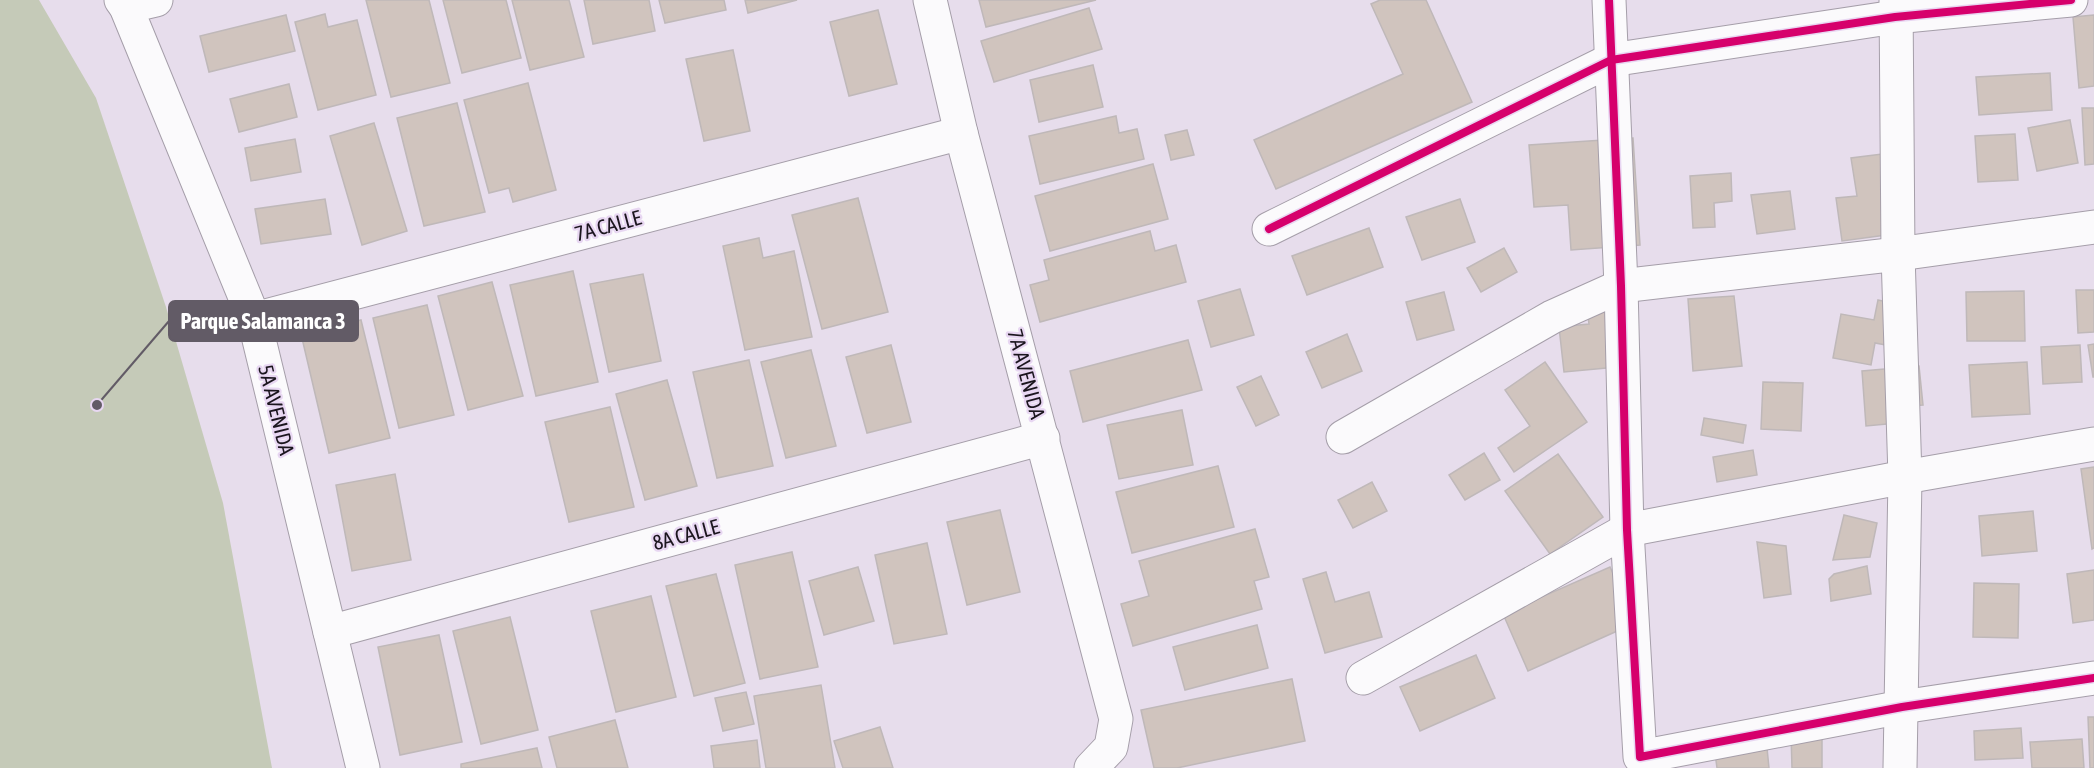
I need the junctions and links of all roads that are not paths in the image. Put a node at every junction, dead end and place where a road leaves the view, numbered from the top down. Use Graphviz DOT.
graph roads {
  1 [pos="930,0"];
  2 [pos="1609,0"];
  3 [pos="2071,0"];
  4 [pos="134,2"];
  5 [pos="1896,8"];
  6 [pos="1611,60"];
  7 [pos="961,133"];
  8 [pos="2094,227"];
  9 [pos="1269,229"];
  10 [pos="1898,254"];
  11 [pos="1621,286"];
  12 [pos="254,319"];
  13 [pos="1343,437"];
  14 [pos="1043,438"];
  15 [pos="2094,444"];
  16 [pos="1905,477"];
  17 [pos="1627,530"];
  18 [pos="330,633"];
  19 [pos="1363,678"];
  20 [pos="2094,678"];
  21 [pos="1902,707"];
  22 [pos="1101,758"];
  23 [pos="363,768"];
  24 [pos="1900,768"];
  1 -- 7 [label="street, 7A AVENIDA"];
  2 -- 6 [label="street"];
  3 -- 5 [label="street"];
  4 -- 12 [label="street, 5A AVENIDA"];
  5 -- 6 [label="street"];
  5 -- 10 [label="street"];
  6 -- 9 [label="street"];
  6 -- 11 [label="street"];
  7 -- 12 [label="street, 7A CALLE"];
  7 -- 14 [label="street, 7A AVENIDA"];
  8 -- 10 [label="street"];
  10 -- 11 [label="street"];
  10 -- 16 [label="street"];
  11 -- 13 [label="street"];
  11 -- 17 [label="street"];
  12 -- 18 [label="street, 5A AVENIDA"];
  14 -- 18 [label="street, 8A CALLE"];
  14 -- 22 [label="street, 7A AVENIDA"];
  15 -- 16 [label="street"];
  16 -- 17 [label="street"];
  16 -- 21 [label="street"];
  17 -- 19 [label="street"];
  17 -- 21 [label="street"];
  18 -- 23 [label="street, 5A AVENIDA"];
  20 -- 21 [label="street"];
  21 -- 24 [label="street"];
}
